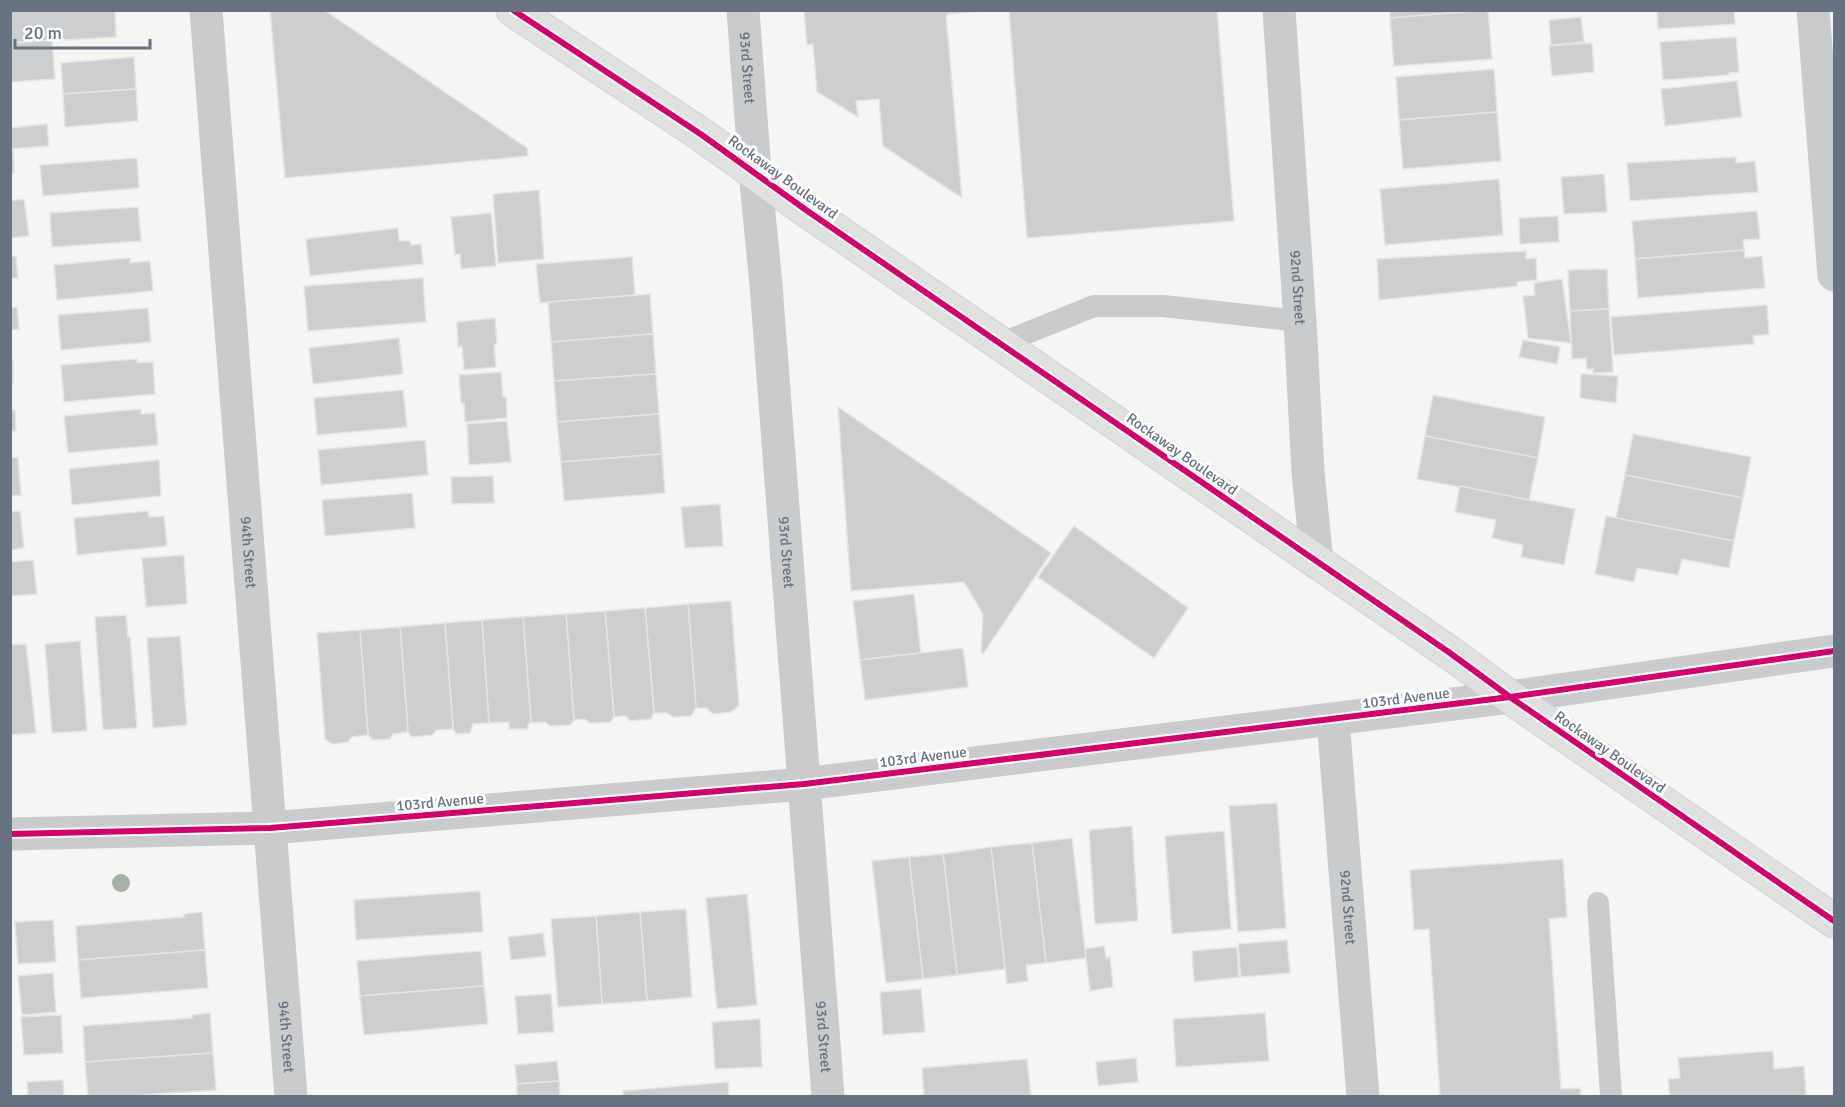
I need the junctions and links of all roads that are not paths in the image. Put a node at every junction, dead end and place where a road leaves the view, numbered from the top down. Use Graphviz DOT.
graph roads {
  1 [pos="206,10"];
  2 [pos="513,10"];
  3 [pos="743,10"];
  4 [pos="1278,10"];
  5 [pos="1813,10"];
  6 [pos="754,172"];
  7 [pos="1834,275"];
  8 [pos="1300,321"];
  9 [pos="1002,344"];
  10 [pos="1317,563"];
  11 [pos="1834,651"];
  12 [pos="1510,697"];
  13 [pos="1333,719"];
  14 [pos="804,784"];
  15 [pos="270,828"];
  16 [pos="10,834"];
  17 [pos="1598,903"];
  18 [pos="1834,921"];
  19 [pos="291,1096"];
  20 [pos="828,1096"];
  21 [pos="1363,1096"];
  22 [pos="1611,1096"];
  1 -- 15 [label="street, 94th Street"];
  2 -- 6 [label="main road, Rockaway Boulevard"];
  3 -- 6 [label="street, 93rd Street"];
  4 -- 8 [label="street, 92nd Street"];
  5 -- 7 [label="street"];
  6 -- 9 [label="main road, Rockaway Boulevard"];
  6 -- 14 [label="street, 93rd Street"];
  8 -- 9 [label="lane"];
  8 -- 10 [label="street, 92nd Street"];
  9 -- 10 [label="main road, Rockaway Boulevard"];
  10 -- 12 [label="main road, Rockaway Boulevard"];
  11 -- 12 [label="street, 103rd Avenue"];
  12 -- 13 [label="street, 103rd Avenue"];
  12 -- 18 [label="main road, Rockaway Boulevard"];
  13 -- 14 [label="street, 103rd Avenue"];
  13 -- 21 [label="street, 92nd Street"];
  14 -- 15 [label="street, 103rd Avenue"];
  14 -- 20 [label="street, 93rd Street"];
  15 -- 16 [label="street, 103rd Avenue"];
  15 -- 19 [label="street, 94th Street"];
  17 -- 22 [label="lane"];
}
